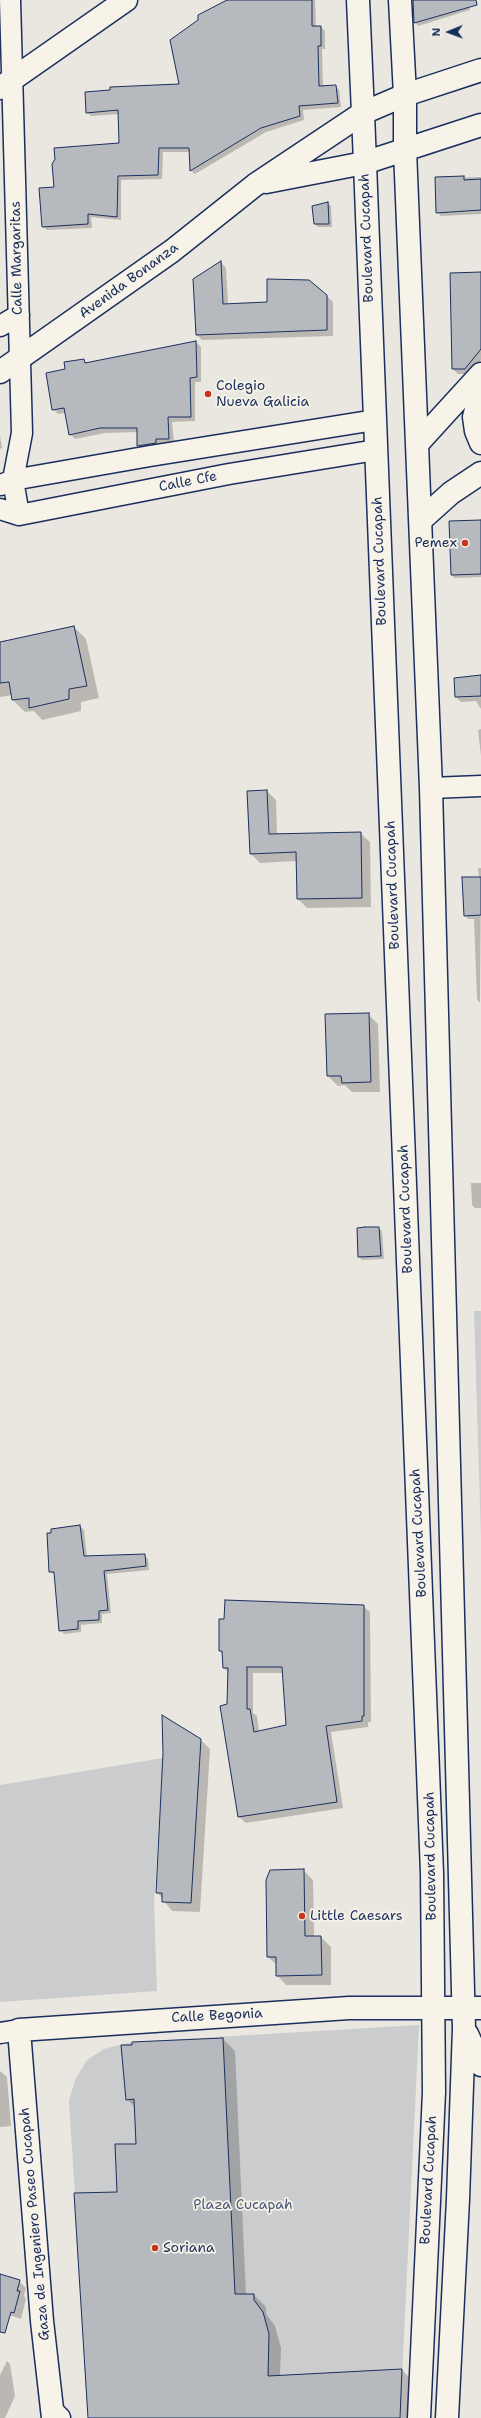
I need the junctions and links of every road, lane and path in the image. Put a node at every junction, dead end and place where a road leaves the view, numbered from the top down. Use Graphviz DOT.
graph roads {
  1 [pos="10,0"];
  2 [pos="126,0"];
  3 [pos="358,0"];
  4 [pos="400,0"];
  5 [pos="105,7"];
  6 [pos="481,70"];
  7 [pos="7,82"];
  8 [pos="405,95"];
  9 [pos="363,113"];
  10 [pos="481,125"];
  11 [pos="405,150"];
  12 [pos="364,163"];
  13 [pos="255,185"];
  14 [pos="19,314"];
  15 [pos="0,326"];
  16 [pos="20,360"];
  17 [pos="0,372"];
  18 [pos="481,374"];
  19 [pos="481,391"];
  20 [pos="376,420"];
  21 [pos="318,429"];
  22 [pos="481,443"];
  23 [pos="418,444"];
  24 [pos="376,450"];
  25 [pos="323,458"];
  26 [pos="481,473"];
  27 [pos="6,483"];
  28 [pos="0,509"];
  29 [pos="19,515"];
  30 [pos="422,519"];
  31 [pos="481,786"];
  32 [pos="431,788"];
  33 [pos="434,2008"];
  34 [pos="470,2015"];
  35 [pos="10,2032"];
  36 [pos="481,2065"];
  37 [pos="55,2416"];
  38 [pos="419,2418"];
  39 [pos="447,2418"];
  1 -- 7 [label="street, Calle Margaritas"];
  2 -- 5 [label="main road"];
  3 -- 9 [label="main road, Boulevard Cucapah"];
  4 -- 8 [label="main road, Boulevard Cucapah"];
  5 -- 7 [label="main road"];
  6 -- 8 [label="main road, Avenida Bonanza"];
  7 -- 14 [label="street, Calle Margaritas"];
  8 -- 9 [label="main road, Avenida Bonanza"];
  8 -- 11 [label="main road, Boulevard Cucapah"];
  9 -- 12 [label="main road, Boulevard Cucapah"];
  9 -- 13 [label="main road, Avenida Bonanza"];
  10 -- 11 [label="main road, Avenida Bonanza"];
  11 -- 12 [label="main road, Avenida Bonanza"];
  11 -- 23 [label="main road, Boulevard Cucapah"];
  12 -- 13 [label="main road, Avenida Bonanza"];
  12 -- 20 [label="main road, Boulevard Cucapah"];
  13 -- 16 [label="main road, Avenida Bonanza"];
  14 -- 15 [label="street"];
  14 -- 16 [label="street, Calle Margaritas"];
  16 -- 17 [label="main road, Avenida Bonanza"];
  16 -- 27 [label="street, Calle Margaritas"];
  18 -- 23 [label="main road"];
  19 -- 22 [label="main road"];
  20 -- 21 [label="street"];
  20 -- 24 [label="main road, Boulevard Cucapah"];
  21 -- 25 [label="street"];
  21 -- 27 [label="street"];
  23 -- 30 [label="main road, Boulevard Cucapah"];
  24 -- 25 [label="street, Calle Cfe"];
  24 -- 33 [label="main road, Boulevard Cucapah"];
  25 -- 29 [label="street, Calle Cfe"];
  26 -- 30 [label="main road"];
  27 -- 29 [label="street, Calle Margaritas"];
  28 -- 29 [label="street, Calle Cfe"];
  30 -- 32 [label="main road, Boulevard Cucapah"];
  31 -- 32 [label="street"];
  32 -- 34 [label="main road, Boulevard Cucapah"];
  33 -- 34 [label="main road, Calle Begonia"];
  33 -- 35 [label="main road, Calle Begonia"];
  33 -- 38 [label="main road, Boulevard Cucapah"];
  34 -- 36 [label="main road"];
  34 -- 39 [label="main road, Boulevard Cucapah"];
  35 -- 37 [label="main road, Gaza de Ingeniero Paseo Cucapah"];
}
